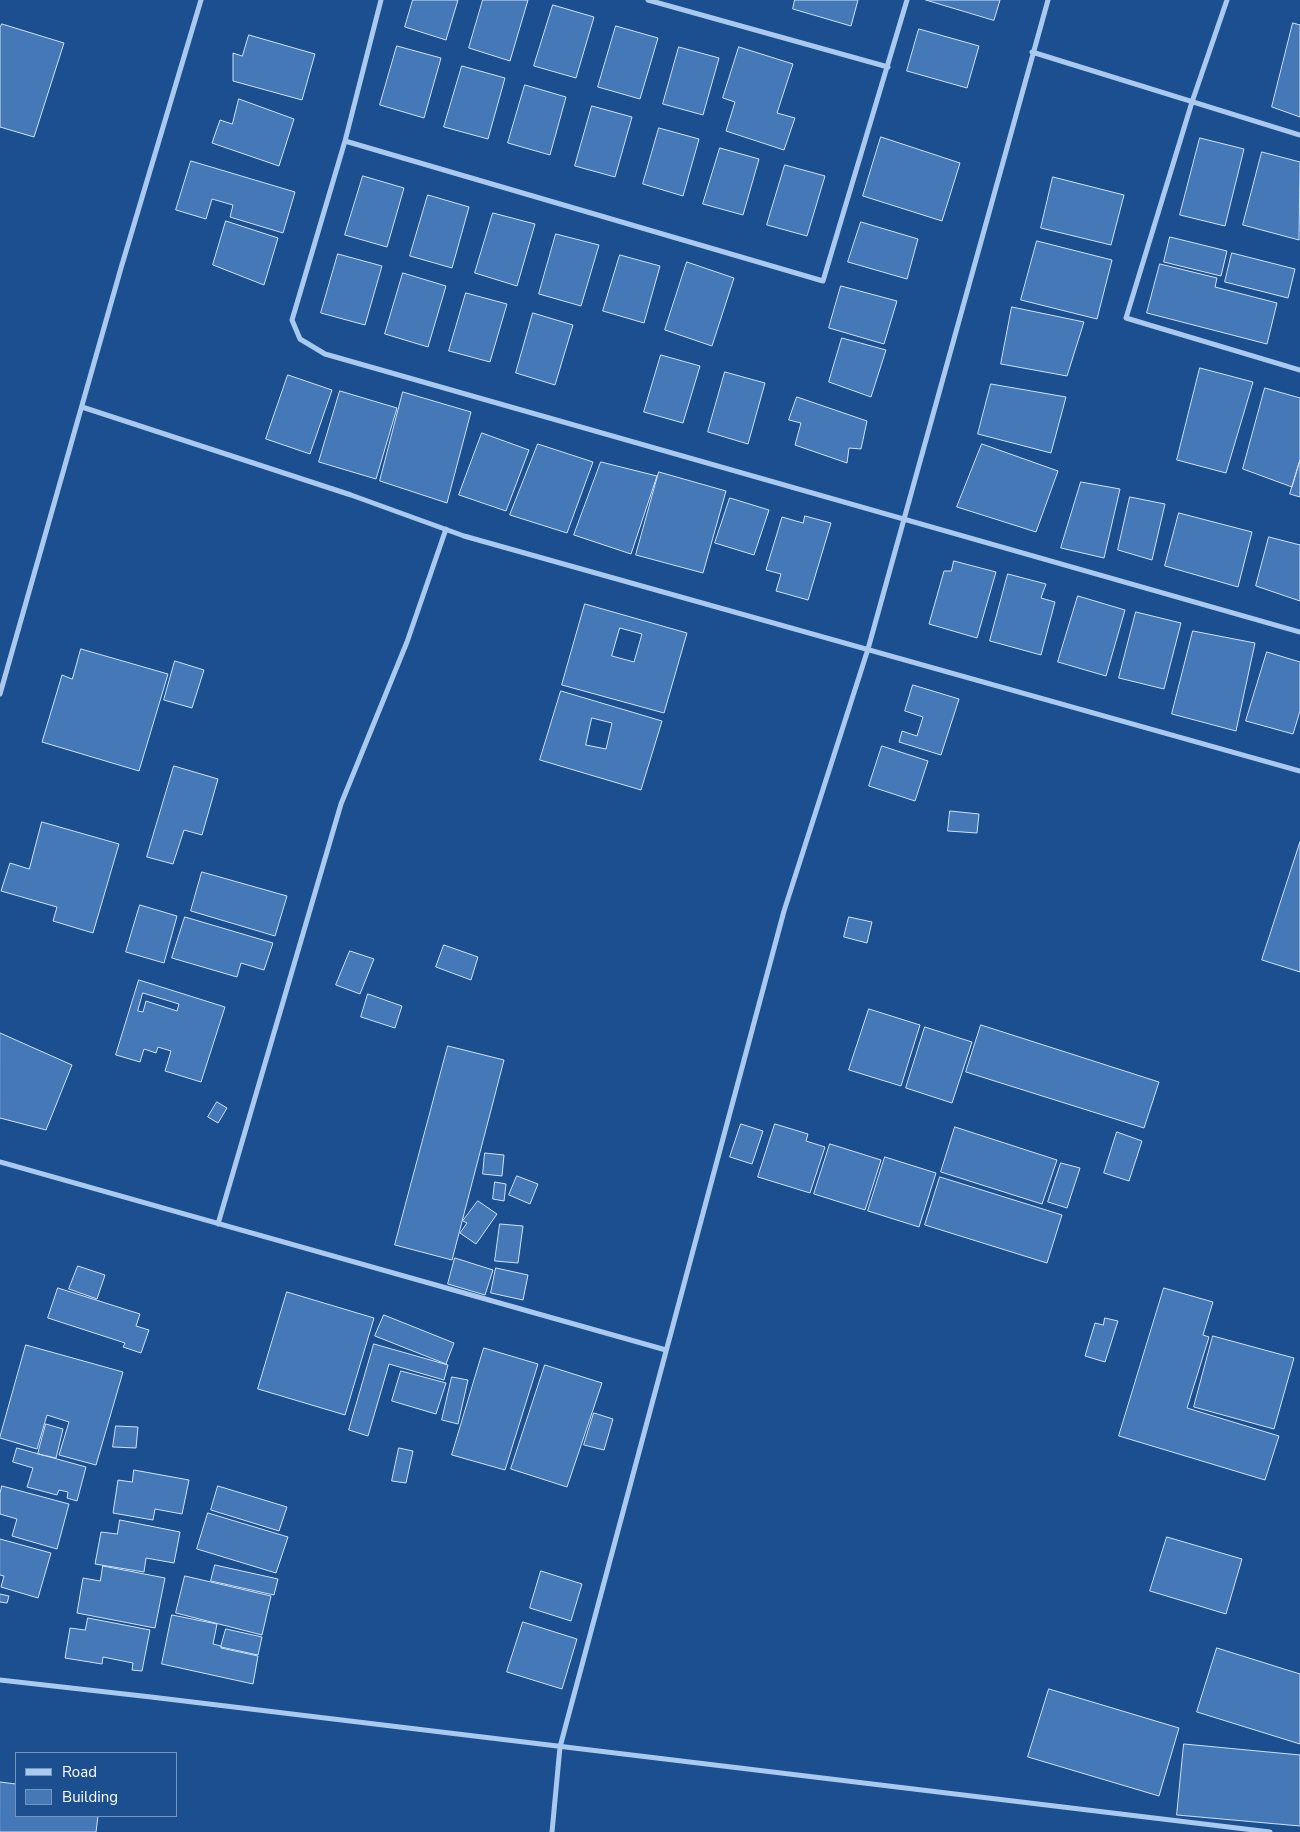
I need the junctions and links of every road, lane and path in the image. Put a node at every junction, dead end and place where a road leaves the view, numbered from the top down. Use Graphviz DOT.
graph roads {
  1 [pos="201,0"];
  2 [pos="381,0"];
  3 [pos="648,0"];
  4 [pos="907,0"];
  5 [pos="1048,0"];
  6 [pos="1227,0"];
  7 [pos="668,3"];
  8 [pos="1032,52"];
  9 [pos="888,67"];
  10 [pos="1192,102"];
  11 [pos="1300,135"];
  12 [pos="345,141"];
  13 [pos="1300,370"];
  14 [pos="82,407"];
  15 [pos="904,519"];
  16 [pos="446,529"];
  17 [pos="1300,632"];
  18 [pos="868,649"];
  19 [pos="0,694"];
  20 [pos="1300,771"];
  21 [pos="0,1162"];
  22 [pos="218,1224"];
  23 [pos="666,1350"];
  24 [pos="0,1680"];
  25 [pos="560,1747"];
  26 [pos="552,1832"];
  27 [pos="1270,1832"];
  1 -- 14 [label="street"];
  2 -- 12 [label="street"];
  3 -- 7 [label="street"];
  4 -- 9 [label="street"];
  5 -- 8 [label="street"];
  6 -- 10 [label="street"];
  7 -- 9 [label="street"];
  8 -- 10 [label="street"];
  8 -- 15 [label="street"];
  9 -- 12 [label="street"];
  10 -- 11 [label="street"];
  10 -- 13 [label="street"];
  12 -- 15 [label="street"];
  14 -- 16 [label="street"];
  14 -- 19 [label="street"];
  15 -- 17 [label="street"];
  15 -- 18 [label="street"];
  16 -- 18 [label="street"];
  16 -- 22 [label="street"];
  18 -- 20 [label="street"];
  18 -- 23 [label="street"];
  21 -- 22 [label="street"];
  22 -- 23 [label="street"];
  23 -- 25 [label="street"];
  24 -- 25 [label="street"];
  25 -- 26 [label="street"];
  25 -- 27 [label="street"];
}
